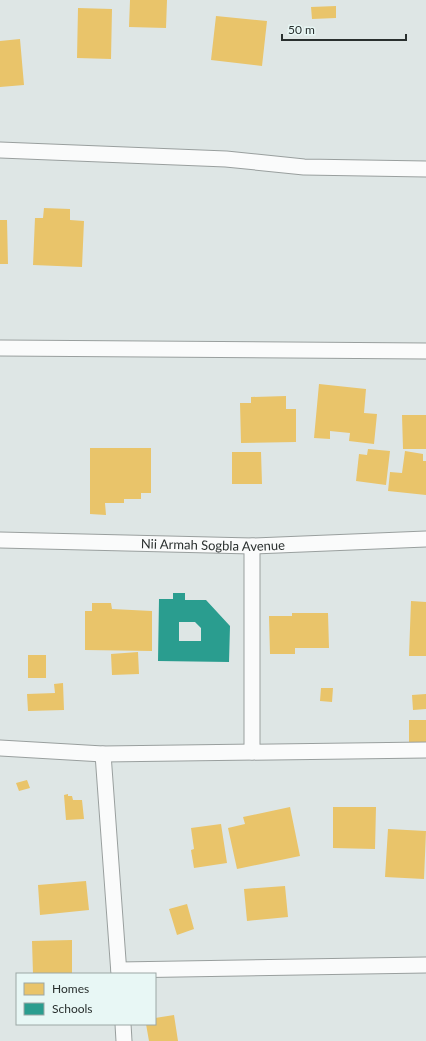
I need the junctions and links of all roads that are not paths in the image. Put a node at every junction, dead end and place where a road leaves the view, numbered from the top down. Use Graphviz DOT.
graph roads {
  1 [pos="0,150"];
  2 [pos="426,169"];
  3 [pos="0,348"];
  4 [pos="426,351"];
  5 [pos="426,539"];
  6 [pos="0,540"];
  7 [pos="252,546"];
  8 [pos="0,748"];
  9 [pos="426,750"];
  10 [pos="252,752"];
  11 [pos="103,754"];
  12 [pos="426,964"];
  13 [pos="119,972"];
  14 [pos="123,1025"];
  15 [pos="124,1041"];
  1 -- 2 [label="street"];
  3 -- 4 [label="street"];
  5 -- 7 [label="street, Nii Armah Sogbla Avenue"];
  6 -- 7 [label="street, Nii Armah Sogbla Avenue"];
  7 -- 10 [label="street"];
  8 -- 11 [label="street"];
  9 -- 10 [label="street"];
  10 -- 11 [label="street"];
  11 -- 13 [label="street"];
  12 -- 13 [label="street"];
  14 -- 15 [label="street"];
}
